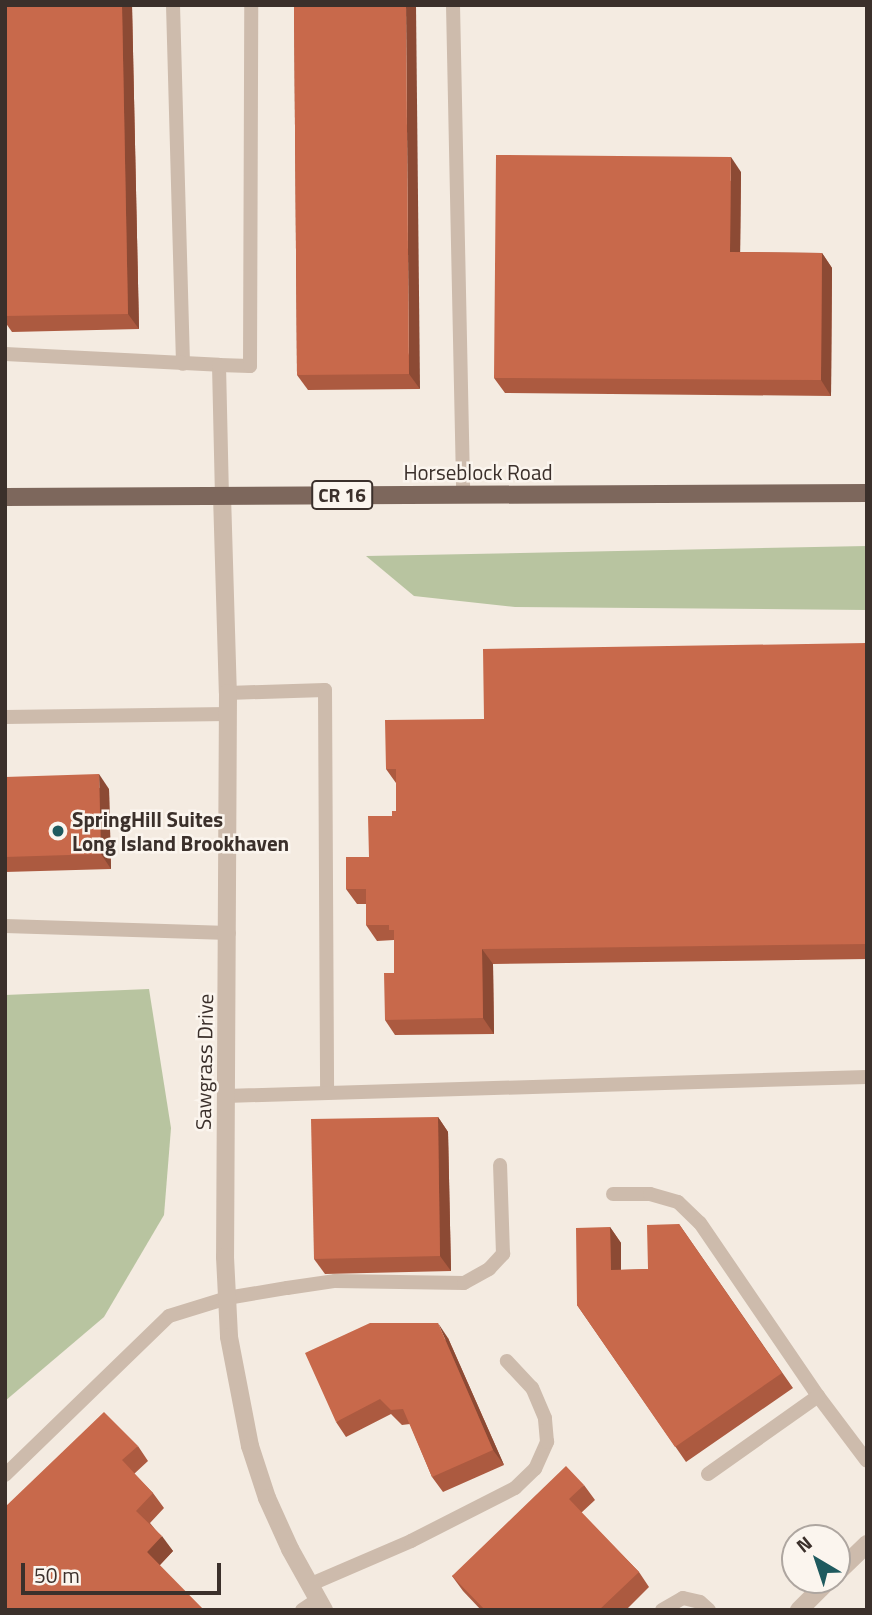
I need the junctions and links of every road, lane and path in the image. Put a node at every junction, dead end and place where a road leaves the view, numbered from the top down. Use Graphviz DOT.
graph roads {
  1 [pos="173,5"];
  2 [pos="251,5"];
  3 [pos="453,5"];
  4 [pos="5,354"];
  5 [pos="183,364"];
  6 [pos="219,365"];
  7 [pos="867,493"];
  8 [pos="222,495"];
  9 [pos="463,495"];
  10 [pos="5,497"];
  11 [pos="228,693"];
  12 [pos="228,714"];
  13 [pos="5,717"];
  14 [pos="5,926"];
  15 [pos="229,933"];
  16 [pos="867,1077"];
  17 [pos="327,1092"];
  18 [pos="226,1096"];
  19 [pos="500,1165"];
  20 [pos="613,1194"];
  21 [pos="227,1298"];
  22 [pos="508,1361"];
  23 [pos="818,1395"];
  24 [pos="867,1461"];
  25 [pos="5,1475"];
  26 [pos="708,1475"];
  27 [pos="867,1544"];
  28 [pos="851,1559"];
  29 [pos="815,1594"];
  30 [pos="313,1601"];
  31 [pos="663,1610"];
  32 [pos="709,1610"];
  33 [pos="799,1610"];
  1 -- 5 [label="lane"];
  2 -- 6 [label="lane"];
  3 -- 9 [label="lane"];
  4 -- 5 [label="lane"];
  5 -- 6 [label="lane"];
  6 -- 8 [label="lane"];
  7 -- 9 [label="main road, Horseblock Road / CR 16"];
  8 -- 9 [label="main road, Horseblock Road / CR 16"];
  8 -- 10 [label="main road, Horseblock Road / CR 16"];
  8 -- 11 [label="street, Sawgrass Drive"];
  11 -- 12 [label="street, Sawgrass Drive"];
  11 -- 17 [label="lane"];
  12 -- 13 [label="lane"];
  12 -- 15 [label="street, Sawgrass Drive"];
  14 -- 15 [label="lane"];
  15 -- 18 [label="street, Sawgrass Drive"];
  16 -- 17 [label="lane"];
  17 -- 18 [label="lane"];
  18 -- 21 [label="street, Sawgrass Drive"];
  19 -- 21 [label="lane"];
  20 -- 23 [label="lane"];
  21 -- 25 [label="lane"];
  21 -- 30 [label="street, Sawgrass Drive"];
  22 -- 30 [label="lane"];
  23 -- 24 [label="lane"];
  23 -- 26 [label="lane"];
  27 -- 28 [label="street"];
  29 -- 33 [label="street"];
  31 -- 32 [label="lane"];
}
